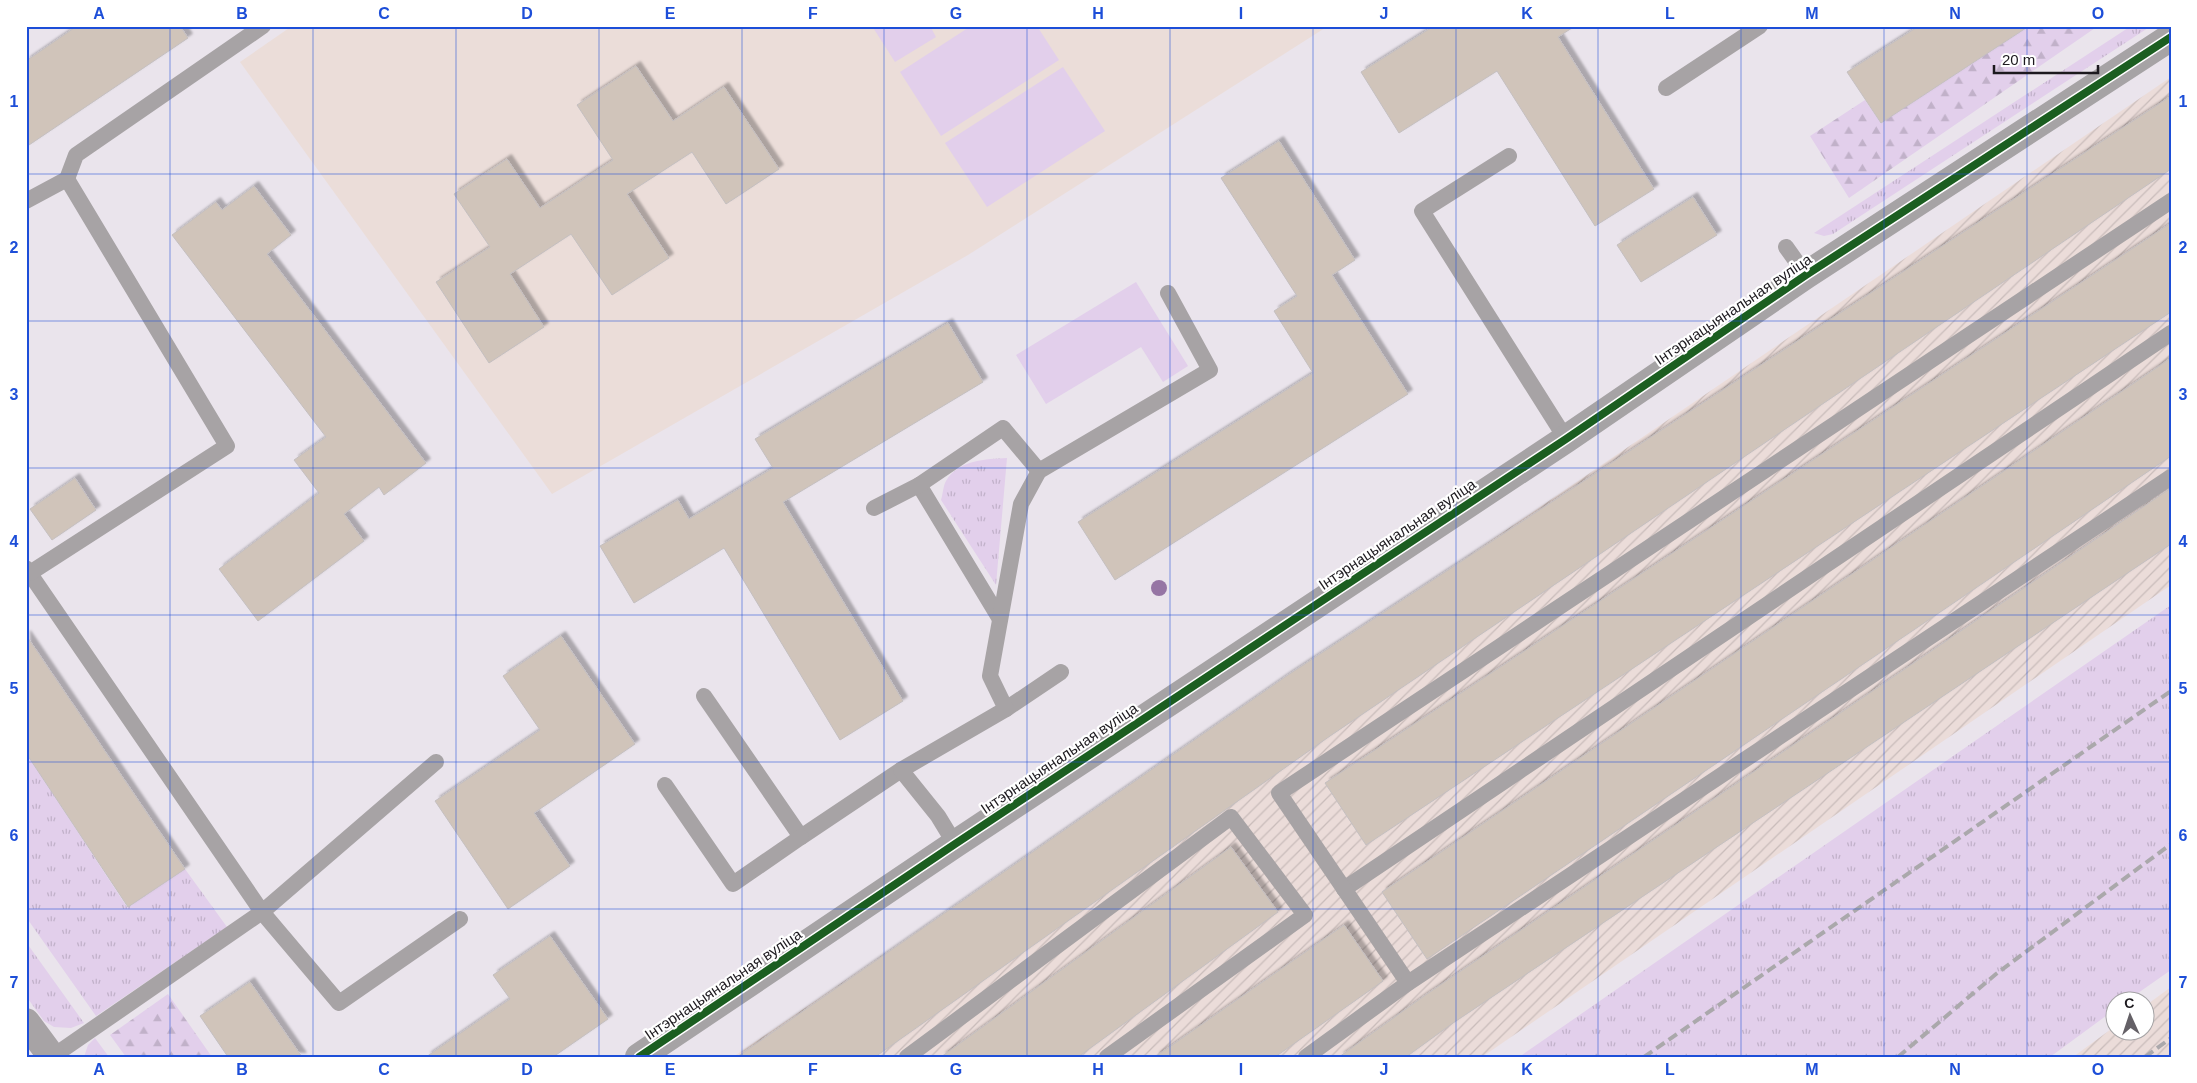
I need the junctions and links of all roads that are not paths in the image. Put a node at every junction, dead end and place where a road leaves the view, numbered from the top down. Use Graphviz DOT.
graph roads {
  1 [pos="263,26"];
  2 [pos="1760,26"];
  3 [pos="2171,37"];
  4 [pos="1666,88"];
  5 [pos="1509,156"];
  6 [pos="67,179"];
  7 [pos="26,201"];
  8 [pos="2171,201"];
  9 [pos="1786,247"];
  10 [pos="1806,275"];
  11 [pos="1168,293"];
  12 [pos="2171,333"];
  13 [pos="1566,439"];
  14 [pos="1040,472"];
  15 [pos="2171,477"];
  16 [pos="919,485"];
  17 [pos="874,508"];
  18 [pos="28,570"];
  19 [pos="1000,619"];
  20 [pos="1061,672"];
  21 [pos="704,696"];
  22 [pos="1006,709"];
  23 [pos="436,762"];
  24 [pos="901,770"];
  25 [pos="665,785"];
  26 [pos="801,837"];
  27 [pos="954,844"];
  28 [pos="1344,889"];
  29 [pos="262,912"];
  30 [pos="460,919"];
  31 [pos="1408,983"];
  32 [pos="26,1022"];
  33 [pos="52,1057"];
  34 [pos="639,1057"];
  35 [pos="907,1057"];
  36 [pos="1107,1057"];
  37 [pos="1306,1057"];
  1 -- 6 [label="lane"];
  2 -- 4 [label="lane"];
  3 -- 10 [label="street, Інтэрнацыянальная вуліца"];
  5 -- 13 [label="lane"];
  6 -- 7 [label="lane"];
  6 -- 18 [label="lane"];
  8 -- 28 [label="lane"];
  9 -- 10 [label="lane"];
  10 -- 13 [label="street, Інтэрнацыянальная вуліца"];
  11 -- 14 [label="lane"];
  12 -- 28 [label="lane"];
  13 -- 27 [label="street, Інтэрнацыянальная вуліца"];
  14 -- 16 [label="lane"];
  14 -- 19 [label="lane"];
  15 -- 31 [label="lane"];
  16 -- 17 [label="lane"];
  16 -- 19 [label="lane"];
  18 -- 29 [label="lane"];
  19 -- 22 [label="lane"];
  20 -- 22 [label="lane"];
  21 -- 26 [label="lane"];
  22 -- 24 [label="lane"];
  23 -- 29 [label="lane"];
  24 -- 26 [label="lane"];
  24 -- 27 [label="lane"];
  25 -- 26 [label="lane"];
  27 -- 34 [label="street, Інтэрнацыянальная вуліца"];
  28 -- 31 [label="lane"];
  29 -- 30 [label="lane"];
  29 -- 33 [label="lane"];
  31 -- 37 [label="lane"];
  32 -- 33 [label="street"];
  35 -- 36 [label="lane"];
}
